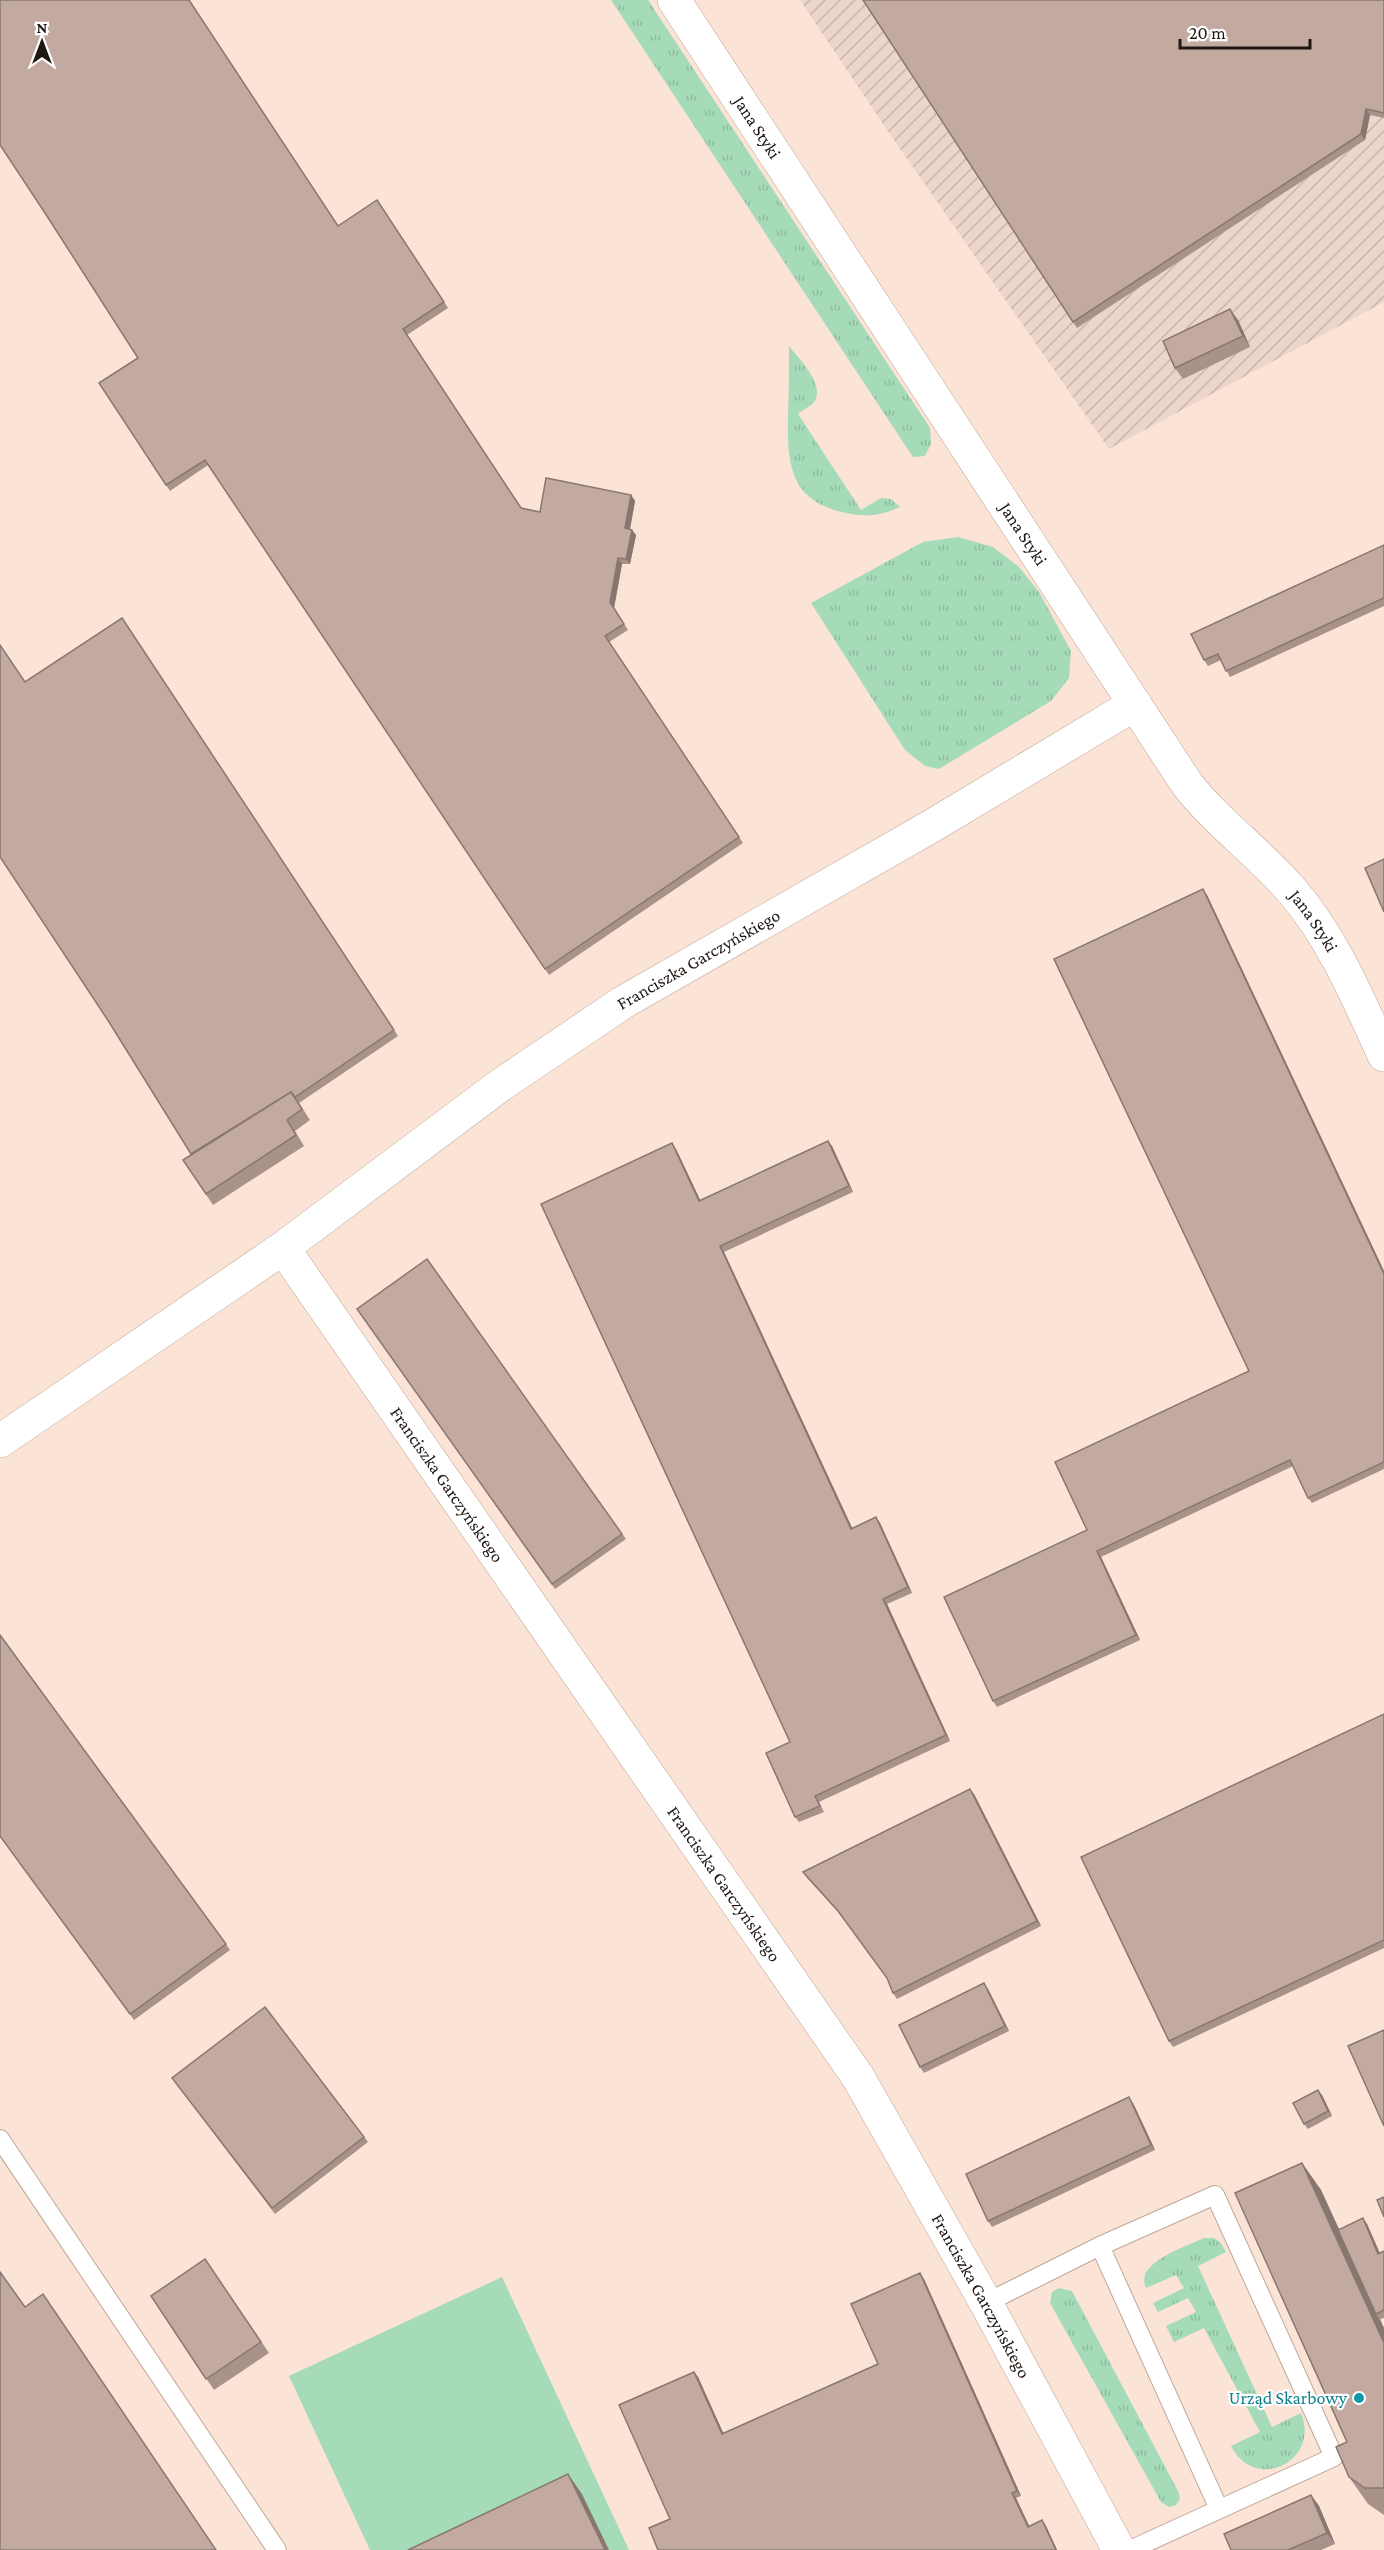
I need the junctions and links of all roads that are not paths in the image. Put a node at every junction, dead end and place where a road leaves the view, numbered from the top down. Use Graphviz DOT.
graph roads {
  1 [pos="674,0"];
  2 [pos="1134,704"];
  3 [pos="1384,1055"];
  4 [pos="283,1248"];
  5 [pos="0,1441"];
  6 [pos="0,2139"];
  7 [pos="1100,2246"];
  8 [pos="987,2304"];
  9 [pos="1219,2509"];
  10 [pos="278,2550"];
  11 [pos="1119,2550"];
  12 [pos="1130,2550"];
  1 -- 2 [label="street, Jana Styki"];
  2 -- 3 [label="street, Jana Styki"];
  2 -- 4 [label="street, Franciszka Garczyńskiego"];
  4 -- 5 [label="street, Franciszka Garczyńskiego"];
  4 -- 8 [label="street, Franciszka Garczyńskiego"];
  6 -- 10 [label="lane"];
  7 -- 8 [label="lane"];
  7 -- 9 [label="lane"];
  7 -- 9 [label="lane"];
  8 -- 11 [label="street, Franciszka Garczyńskiego"];
  9 -- 12 [label="lane"];
}
